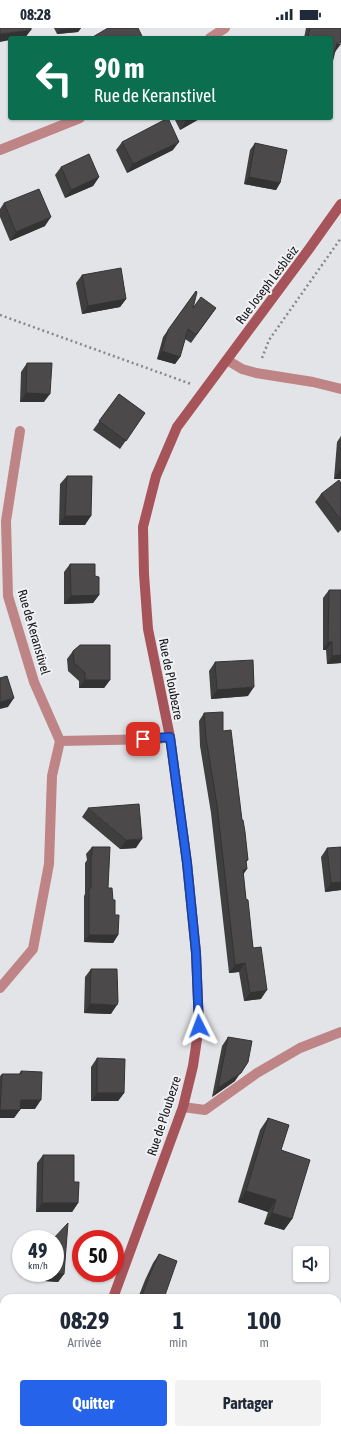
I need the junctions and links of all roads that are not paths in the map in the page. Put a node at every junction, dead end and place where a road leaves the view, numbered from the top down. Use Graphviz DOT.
graph roads {
  1 [pos="225,28"];
  2 [pos="213,36"];
  3 [pos="75,120"];
  4 [pos="0,150"];
  5 [pos="341,204"];
  6 [pos="227,360"];
  7 [pos="213,380"];
  8 [pos="341,389"];
  9 [pos="20,431"];
  10 [pos="170,737"];
  11 [pos="60,741"];
  12 [pos="0,988"];
  13 [pos="341,1032"];
  14 [pos="183,1107"];
  15 [pos="114,1294"];
  1 -- 2 [label="street"];
  3 -- 4 [label="street"];
  5 -- 6 [label="main road, Rue Joseph Lesbleiz"];
  6 -- 7 [label="main road, Rue Joseph Lesbleiz"];
  6 -- 8 [label="street"];
  7 -- 10 [label="main road, Rue de Ploubezre"];
  9 -- 11 [label="street, Rue de Keranstivel"];
  10 -- 11 [label="street"];
  10 -- 14 [label="main road, Rue de Ploubezre"];
  11 -- 12 [label="street"];
  13 -- 14 [label="street"];
  14 -- 15 [label="main road, Rue de Ploubezre"];
}
